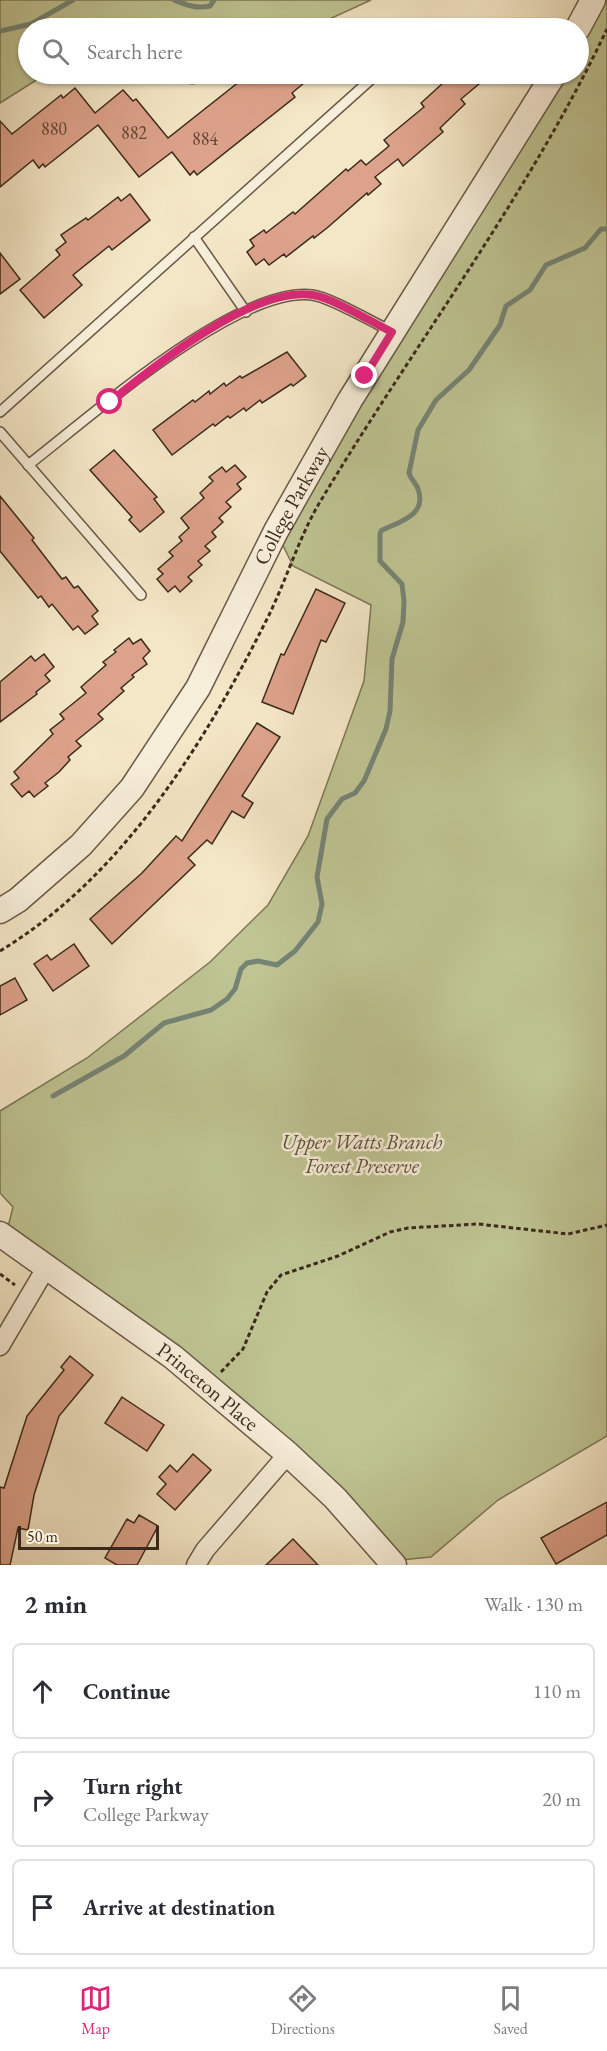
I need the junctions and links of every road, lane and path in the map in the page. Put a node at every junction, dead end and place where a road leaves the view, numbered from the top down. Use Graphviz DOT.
graph roads {
  1 [pos="593,0"];
  2 [pos="583,18"];
  3 [pos="607,30"];
  4 [pos="589,63"];
  5 [pos="366,84"];
  6 [pos="548,84"];
  7 [pos="578,84"];
  8 [pos="194,237"];
  9 [pos="246,312"];
  10 [pos="392,332"];
  11 [pos="0,412"];
  12 [pos="0,432"];
  13 [pos="28,465"];
  14 [pos="141,595"];
  15 [pos="0,911"];
  16 [pos="0,951"];
  17 [pos="607,1225"];
  18 [pos="0,1234"];
  19 [pos="46,1268"];
  20 [pos="0,1346"];
  21 [pos="214,1376"];
  22 [pos="288,1454"];
  23 [pos="196,1565"];
  24 [pos="394,1565"];
  1 -- 2 [label="street"];
  3 -- 4 [label="path"];
  5 -- 8 [label="lane"];
  6 -- 10 [label="street, College Parkway"];
  7 -- 16 [label="path"];
  8 -- 9 [label="lane"];
  8 -- 11 [label="lane"];
  9 -- 10 [label="lane"];
  9 -- 13 [label="lane"];
  10 -- 15 [label="street, College Parkway"];
  12 -- 13 [label="lane"];
  13 -- 14 [label="lane"];
  17 -- 21 [label="path"];
  18 -- 19 [label="street, Princeton Place"];
  19 -- 20 [label="street"];
  19 -- 22 [label="street, Princeton Place"];
  22 -- 23 [label="street"];
  22 -- 24 [label="street, Princeton Place"];
}
